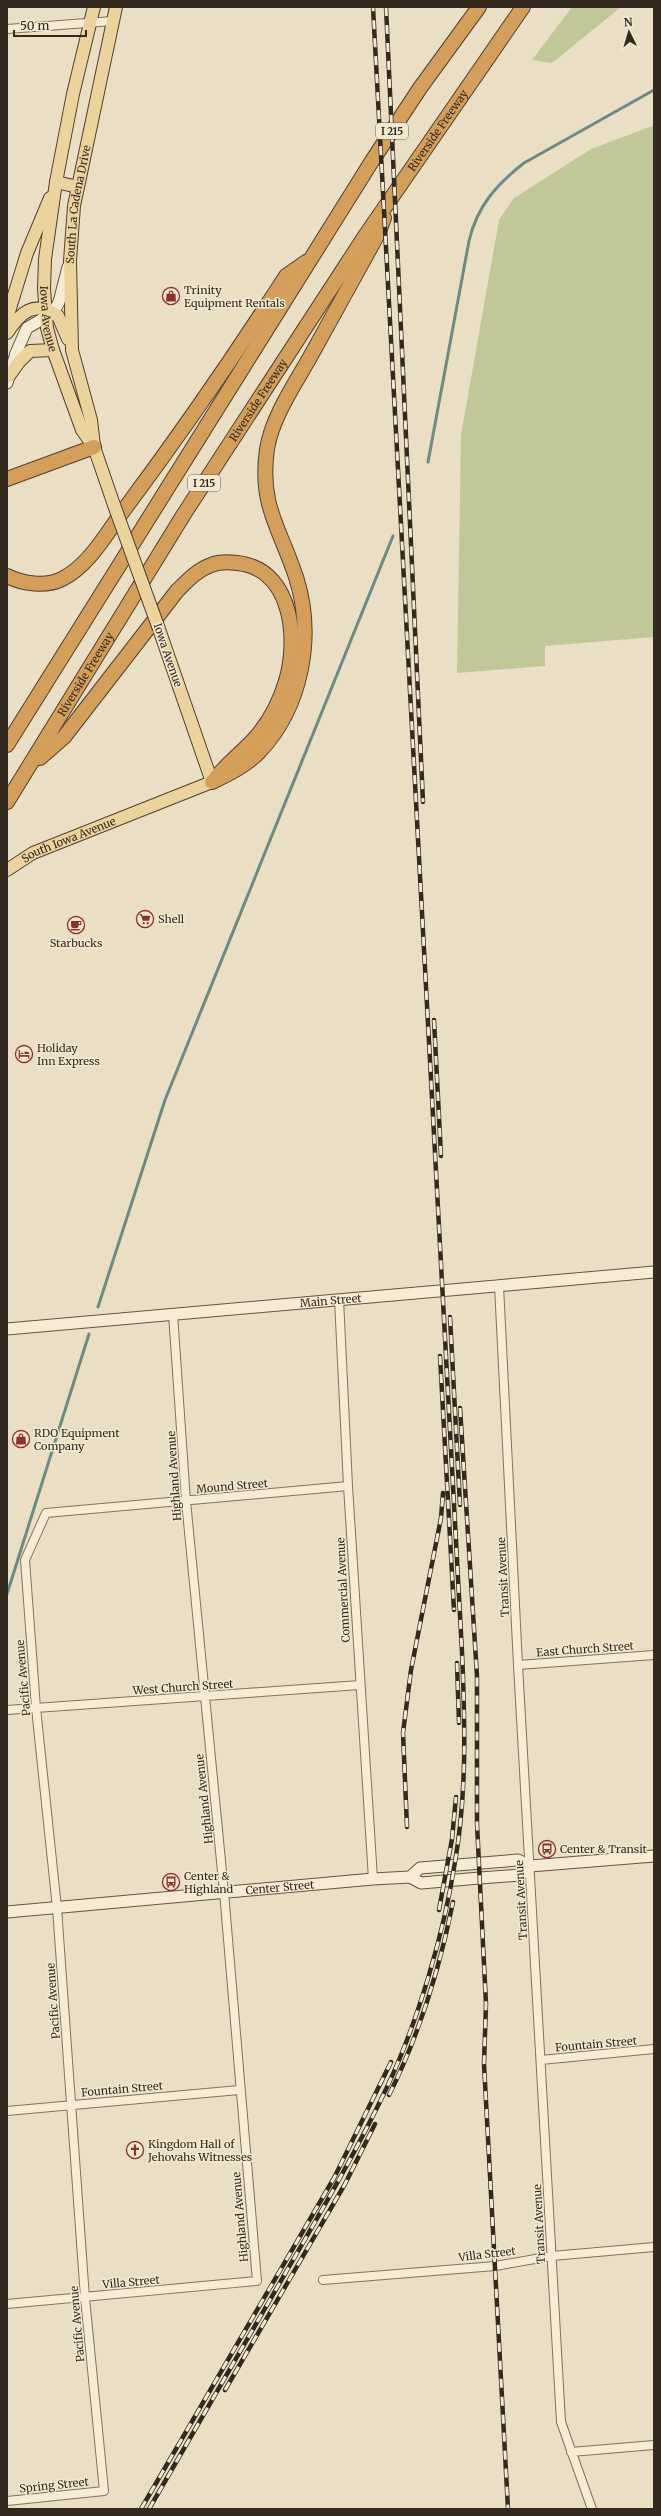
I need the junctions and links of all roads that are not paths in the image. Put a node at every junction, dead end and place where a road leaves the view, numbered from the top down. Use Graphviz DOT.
graph roads {
  1 [pos="94,7"];
  2 [pos="116,7"];
  3 [pos="479,7"];
  4 [pos="523,7"];
  5 [pos="113,21"];
  6 [pos="90,24"];
  7 [pos="7,29"];
  8 [pos="56,182"];
  9 [pos="78,187"];
  10 [pos="388,205"];
  11 [pos="312,259"];
  12 [pos="70,261"];
  13 [pos="48,314"];
  14 [pos="7,318"];
  15 [pos="7,333"];
  16 [pos="53,350"];
  17 [pos="72,350"];
  18 [pos="8,379"];
  19 [pos="94,447"];
  20 [pos="7,479"];
  21 [pos="7,576"];
  22 [pos="7,745"];
  23 [pos="29,767"];
  24 [pos="212,782"];
  25 [pos="7,802"];
  26 [pos="7,870"];
  27 [pos="654,1272"];
  28 [pos="499,1286"];
  29 [pos="339,1299"];
  30 [pos="173,1314"];
  31 [pos="7,1329"];
  32 [pos="348,1486"];
  33 [pos="186,1501"];
  34 [pos="46,1513"];
  35 [pos="654,1655"];
  36 [pos="518,1665"];
  37 [pos="360,1685"];
  38 [pos="205,1696"];
  39 [pos="36,1708"];
  40 [pos="7,1710"];
  41 [pos="654,1856"];
  42 [pos="530,1866"];
  43 [pos="410,1877"];
  44 [pos="373,1879"];
  45 [pos="224,1892"];
  46 [pos="57,1908"];
  47 [pos="7,1912"];
  48 [pos="654,2049"];
  49 [pos="541,2060"];
  50 [pos="239,2090"];
  51 [pos="71,2105"];
  52 [pos="7,2111"];
  53 [pos="654,2247"];
  54 [pos="552,2256"];
  55 [pos="323,2280"];
  56 [pos="257,2281"];
  57 [pos="85,2298"];
  58 [pos="7,2304"];
  59 [pos="654,2445"];
  60 [pos="571,2452"];
  61 [pos="104,2491"];
  62 [pos="7,2501"];
  63 [pos="592,2509"];
  1 -- 6 [label="main road"];
  2 -- 5 [label="main road, South La Cadena Drive"];
  3 -- 11 [label="highway, I 215"];
  4 -- 10 [label="highway, Riverside Freeway / I 215"];
  5 -- 6 [label="street"];
  5 -- 9 [label="main road, South La Cadena Drive"];
  6 -- 7 [label="street"];
  6 -- 8 [label="main road"];
  8 -- 9 [label="main road"];
  8 -- 13 [label="main road, Iowa Avenue"];
  8 -- 14 [label="main road"];
  9 -- 12 [label="main road, South La Cadena Drive"];
  10 -- 23 [label="highway, Riverside Freeway / I 215"];
  10 -- 24 [label="highway"];
  11 -- 21 [label="highway"];
  11 -- 22 [label="highway, I 215"];
  12 -- 13 [label="main road, South La Cadena Drive"];
  12 -- 17 [label="main road, Iowa Avenue"];
  13 -- 15 [label="main road"];
  13 -- 16 [label="main road, Iowa Avenue"];
  13 -- 17 [label="main road"];
  13 -- 18 [label="main road"];
  16 -- 18 [label="main road"];
  16 -- 19 [label="main road, Iowa Avenue"];
  17 -- 19 [label="main road, Iowa Avenue"];
  19 -- 20 [label="highway"];
  19 -- 24 [label="main road, Iowa Avenue, bridge"];
  23 -- 24 [label="highway"];
  23 -- 25 [label="highway, Riverside Freeway / I 215"];
  24 -- 26 [label="main road, South Iowa Avenue"];
  27 -- 28 [label="main road, Main Street"];
  28 -- 29 [label="main road, Main Street"];
  28 -- 36 [label="street, Transit Avenue"];
  29 -- 30 [label="main road, Main Street"];
  29 -- 32 [label="street, Commercial Avenue"];
  30 -- 31 [label="main road, Main Street"];
  30 -- 33 [label="street, Highland Avenue"];
  32 -- 33 [label="street, Mound Street"];
  32 -- 37 [label="street, Commercial Avenue"];
  33 -- 34 [label="street, Mound Street"];
  33 -- 38 [label="street, Highland Avenue"];
  34 -- 39 [label="street, Pacific Avenue"];
  35 -- 36 [label="street, East Church Street"];
  36 -- 42 [label="street, Transit Avenue"];
  37 -- 38 [label="street, West Church Street"];
  37 -- 44 [label="street, Commercial Avenue"];
  38 -- 39 [label="street, West Church Street"];
  38 -- 45 [label="street, Highland Avenue"];
  39 -- 40 [label="street, West Church Street"];
  39 -- 46 [label="street, Pacific Avenue"];
  41 -- 42 [label="main road, Center Street"];
  42 -- 43 [label="main road, Center Street"];
  42 -- 43 [label="main road, Center Street"];
  42 -- 49 [label="street, Transit Avenue"];
  43 -- 44 [label="main road, Center Street"];
  44 -- 45 [label="main road, Center Street"];
  45 -- 46 [label="main road, Center Street"];
  45 -- 50 [label="street, Highland Avenue"];
  46 -- 47 [label="main road, Center Street"];
  46 -- 51 [label="street, Pacific Avenue"];
  48 -- 49 [label="street, Fountain Street"];
  49 -- 54 [label="street, Transit Avenue"];
  50 -- 51 [label="street, Fountain Street"];
  50 -- 56 [label="street, Highland Avenue"];
  51 -- 52 [label="street, Fountain Street"];
  51 -- 57 [label="street, Pacific Avenue"];
  53 -- 54 [label="street, Villa Street"];
  54 -- 55 [label="street, Villa Street"];
  54 -- 60 [label="street, Transit Avenue"];
  56 -- 57 [label="street, Villa Street"];
  57 -- 58 [label="street, Villa Street"];
  57 -- 61 [label="street, Pacific Avenue"];
  59 -- 60 [label="street"];
  60 -- 63 [label="street, Transit Avenue"];
  61 -- 62 [label="street, Spring Street"];
}
